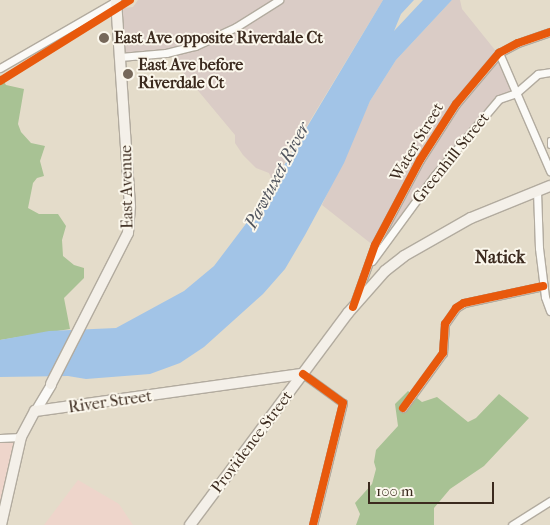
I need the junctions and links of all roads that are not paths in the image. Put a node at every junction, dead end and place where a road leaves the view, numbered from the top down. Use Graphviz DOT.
graph roads {
  1 [pos="116,0"];
  2 [pos="279,0"];
  3 [pos="550,32"];
  4 [pos="499,53"];
  5 [pos="120,57"];
  6 [pos="0,68"];
  7 [pos="550,72"];
  8 [pos="516,93"];
  9 [pos="550,140"];
  10 [pos="550,146"];
  11 [pos="550,171"];
  12 [pos="550,186"];
  13 [pos="537,191"];
  14 [pos="368,265"];
  15 [pos="546,274"];
  16 [pos="543,286"];
  17 [pos="547,297"];
  18 [pos="353,307"];
  19 [pos="550,311"];
  20 [pos="303,374"];
  21 [pos="51,384"];
  22 [pos="403,408"];
  23 [pos="35,411"];
  24 [pos="22,437"];
  25 [pos="0,438"];
  26 [pos="550,501"];
  27 [pos="1,525"];
  28 [pos="190,525"];
  29 [pos="313,525"];
  30 [pos="512,525"];
  1 -- 5 [label="main road, East Avenue"];
  1 -- 6 [label="street"];
  2 -- 5 [label="street"];
  3 -- 4 [label="street, Water Street"];
  4 -- 8 [label="street"];
  4 -- 14 [label="street, Water Street"];
  5 -- 21 [label="main road, East Avenue"];
  7 -- 8 [label="street, Greenhill Street"];
  8 -- 11 [label="street"];
  8 -- 14 [label="street, Greenhill Street"];
  9 -- 10 [label="lane"];
  12 -- 13 [label="main road, Providence Street"];
  13 -- 15 [label="street"];
  13 -- 18 [label="main road, Providence Street"];
  14 -- 18 [label="street, Water Street"];
  15 -- 16 [label="street"];
  16 -- 17 [label="street"];
  16 -- 22 [label="street"];
  17 -- 19 [label="street"];
  18 -- 20 [label="main road, Providence Street"];
  20 -- 23 [label="main road, River Street"];
  20 -- 28 [label="main road, Providence Street"];
  20 -- 29 [label="street"];
  21 -- 23 [label="street, East Avenue"];
  23 -- 24 [label="main road"];
  24 -- 25 [label="street"];
  24 -- 27 [label="main road"];
  26 -- 30 [label="street"];
}
